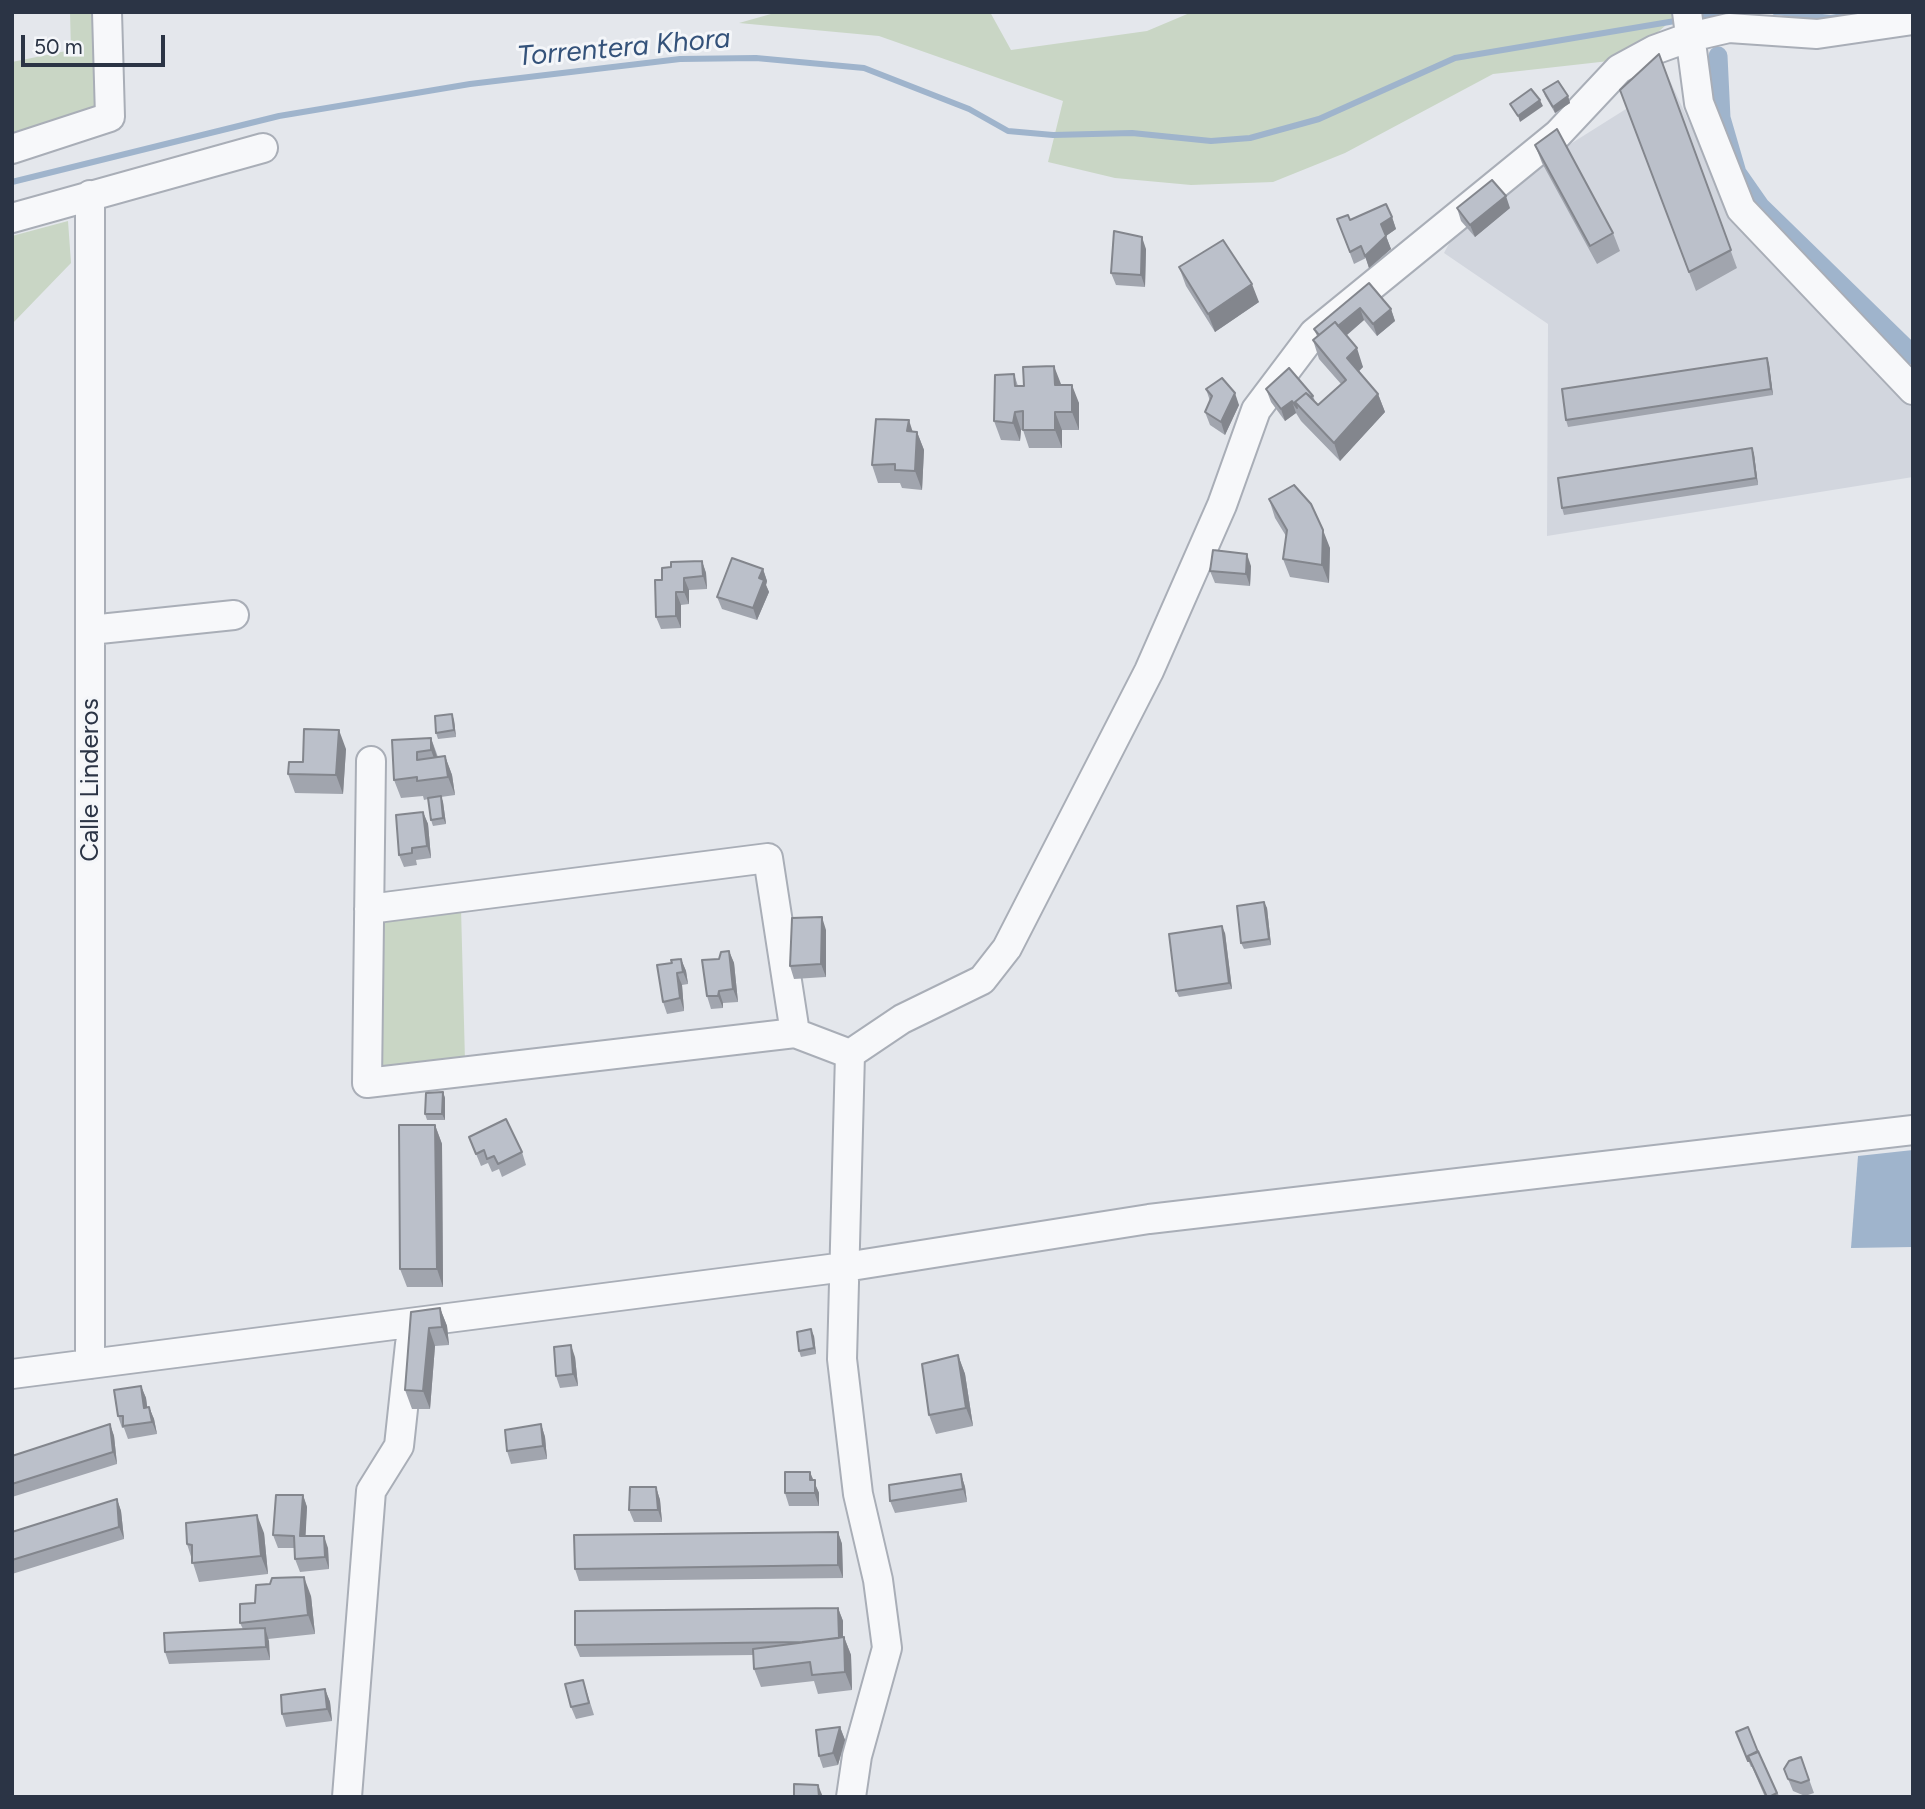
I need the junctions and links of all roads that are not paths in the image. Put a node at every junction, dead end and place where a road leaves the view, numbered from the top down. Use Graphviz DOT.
graph roads {
  1 [pos="107,12"];
  2 [pos="1913,20"];
  3 [pos="1692,27"];
  4 [pos="263,148"];
  5 [pos="12,149"];
  6 [pos="90,195"];
  7 [pos="12,218"];
  8 [pos="1913,390"];
  9 [pos="234,615"];
  10 [pos="90,630"];
  11 [pos="371,761"];
  12 [pos="369,909"];
  13 [pos="795,1033"];
  14 [pos="850,1054"];
  15 [pos="1913,1130"];
  16 [pos="845,1267"];
  17 [pos="412,1324"];
  18 [pos="90,1364"];
  19 [pos="12,1374"];
  20 [pos="347,1797"];
  21 [pos="851,1797"];
  1 -- 5 [label="street"];
  2 -- 3 [label="street"];
  3 -- 8 [label="street"];
  3 -- 14 [label="street"];
  4 -- 6 [label="street"];
  6 -- 7 [label="street"];
  6 -- 10 [label="street, Calle Linderos"];
  9 -- 10 [label="street"];
  10 -- 18 [label="street, Calle Linderos"];
  11 -- 12 [label="street"];
  12 -- 13 [label="street"];
  12 -- 13 [label="street"];
  13 -- 14 [label="street"];
  14 -- 16 [label="street"];
  15 -- 16 [label="street"];
  16 -- 17 [label="street"];
  16 -- 21 [label="street"];
  17 -- 18 [label="street"];
  17 -- 20 [label="street"];
  18 -- 19 [label="street"];
}
